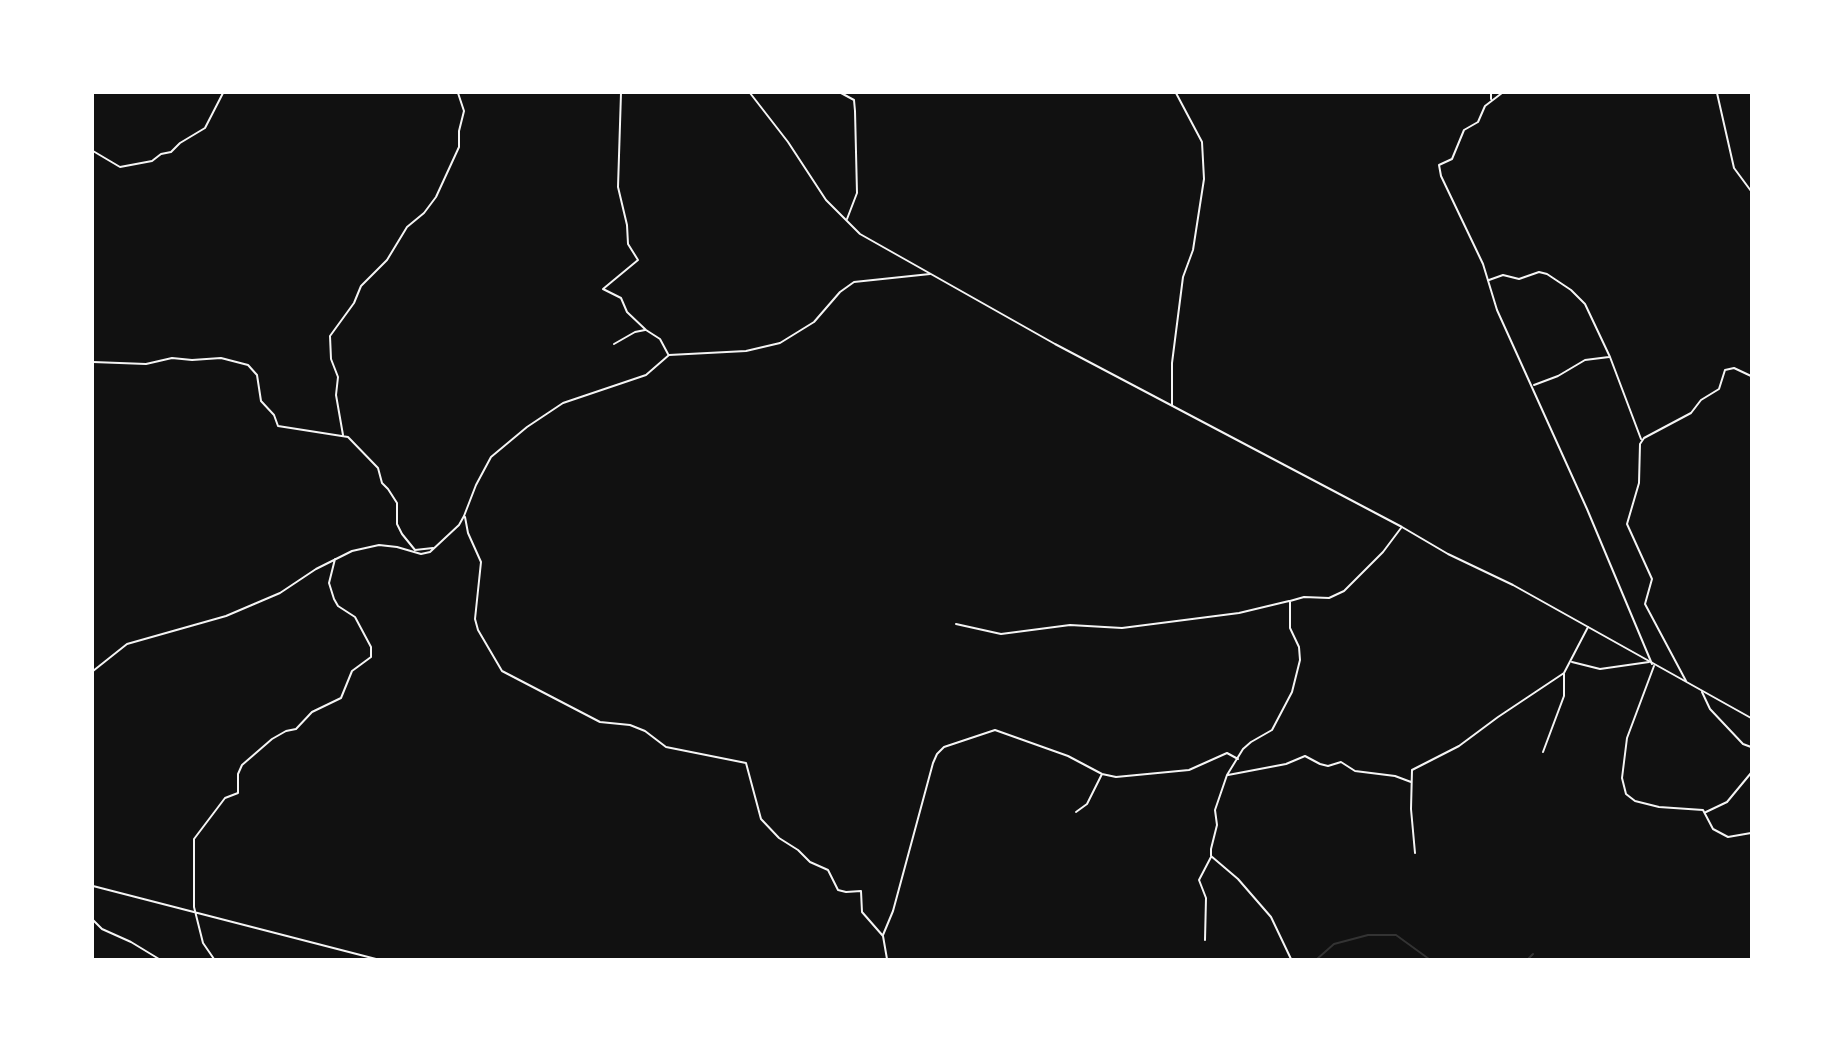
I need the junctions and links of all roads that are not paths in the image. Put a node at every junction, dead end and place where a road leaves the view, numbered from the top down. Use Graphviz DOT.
graph roads {
  1 [pos="223,93"];
  2 [pos="458,93"];
  3 [pos="621,93"];
  4 [pos="750,93"];
  5 [pos="841,93"];
  6 [pos="1176,93"];
  7 [pos="1491,93"];
  8 [pos="1502,93"];
  9 [pos="1717,93"];
  10 [pos="1491,100"];
  11 [pos="93,151"];
  12 [pos="1751,191"];
  13 [pos="846,220"];
  14 [pos="930,274"];
  15 [pos="1489,280"];
  16 [pos="646,330"];
  17 [pos="614,344"];
  18 [pos="669,355"];
  19 [pos="1610,357"];
  20 [pos="93,362"];
  21 [pos="1751,376"];
  22 [pos="1533,386"];
  23 [pos="1172,406"];
  24 [pos="343,435"];
  25 [pos="1641,440"];
  26 [pos="464,516"];
  27 [pos="1402,527"];
  28 [pos="434,548"];
  29 [pos="335,559"];
  30 [pos="1290,601"];
  31 [pos="956,624"];
  32 [pos="1588,626"];
  33 [pos="1571,661"];
  34 [pos="1652,664"];
  35 [pos="93,671"];
  36 [pos="1564,673"];
  37 [pos="1686,682"];
  38 [pos="1702,692"];
  39 [pos="1751,718"];
  40 [pos="1751,747"];
  41 [pos="1543,752"];
  42 [pos="1238,759"];
  43 [pos="1751,773"];
  44 [pos="1102,774"];
  45 [pos="1227,775"];
  46 [pos="1412,782"];
  47 [pos="1076,812"];
  48 [pos="1705,813"];
  49 [pos="1751,833"];
  50 [pos="1415,853"];
  51 [pos="1211,856"];
  52 [pos="93,886"];
  53 [pos="196,914"];
  54 [pos="93,920"];
  55 [pos="883,936"];
  56 [pos="1205,940"];
  57 [pos="159,959"];
  58 [pos="214,959"];
  59 [pos="376,959"];
  60 [pos="887,959"];
  61 [pos="1291,959"];
  1 -- 11 [label="street"];
  2 -- 24 [label="street"];
  3 -- 16 [label="street"];
  4 -- 13 [label="street"];
  5 -- 13 [label="street"];
  6 -- 23 [label="street"];
  7 -- 10 [label="street"];
  8 -- 10 [label="street"];
  9 -- 12 [label="street"];
  10 -- 15 [label="street"];
  13 -- 14 [label="street"];
  14 -- 18 [label="street"];
  14 -- 23 [label="street"];
  15 -- 19 [label="street"];
  15 -- 22 [label="street"];
  16 -- 17 [label="street"];
  16 -- 18 [label="street"];
  18 -- 26 [label="street"];
  19 -- 22 [label="street"];
  19 -- 25 [label="street"];
  20 -- 24 [label="street"];
  21 -- 25 [label="street"];
  22 -- 34 [label="street"];
  23 -- 27 [label="street"];
  24 -- 28 [label="street"];
  25 -- 37 [label="street"];
  26 -- 28 [label="street"];
  26 -- 55 [label="street"];
  27 -- 30 [label="street"];
  27 -- 32 [label="street"];
  28 -- 29 [label="street"];
  29 -- 35 [label="street"];
  29 -- 53 [label="street"];
  30 -- 31 [label="street"];
  30 -- 42 [label="street"];
  32 -- 33 [label="street"];
  32 -- 34 [label="street"];
  33 -- 34 [label="street"];
  33 -- 36 [label="street"];
  34 -- 37 [label="street"];
  34 -- 48 [label="street"];
  36 -- 41 [label="street"];
  36 -- 46 [label="street"];
  37 -- 38 [label="street"];
  38 -- 39 [label="street"];
  38 -- 40 [label="street"];
  42 -- 44 [label="street"];
  42 -- 45 [label="street"];
  43 -- 48 [label="street"];
  44 -- 47 [label="street"];
  44 -- 55 [label="street"];
  45 -- 46 [label="street"];
  45 -- 51 [label="street"];
  46 -- 50 [label="street"];
  48 -- 49 [label="street"];
  51 -- 56 [label="street"];
  51 -- 61 [label="street"];
  52 -- 53 [label="street"];
  53 -- 58 [label="street"];
  53 -- 59 [label="street"];
  54 -- 57 [label="street"];
  55 -- 60 [label="street"];
}
